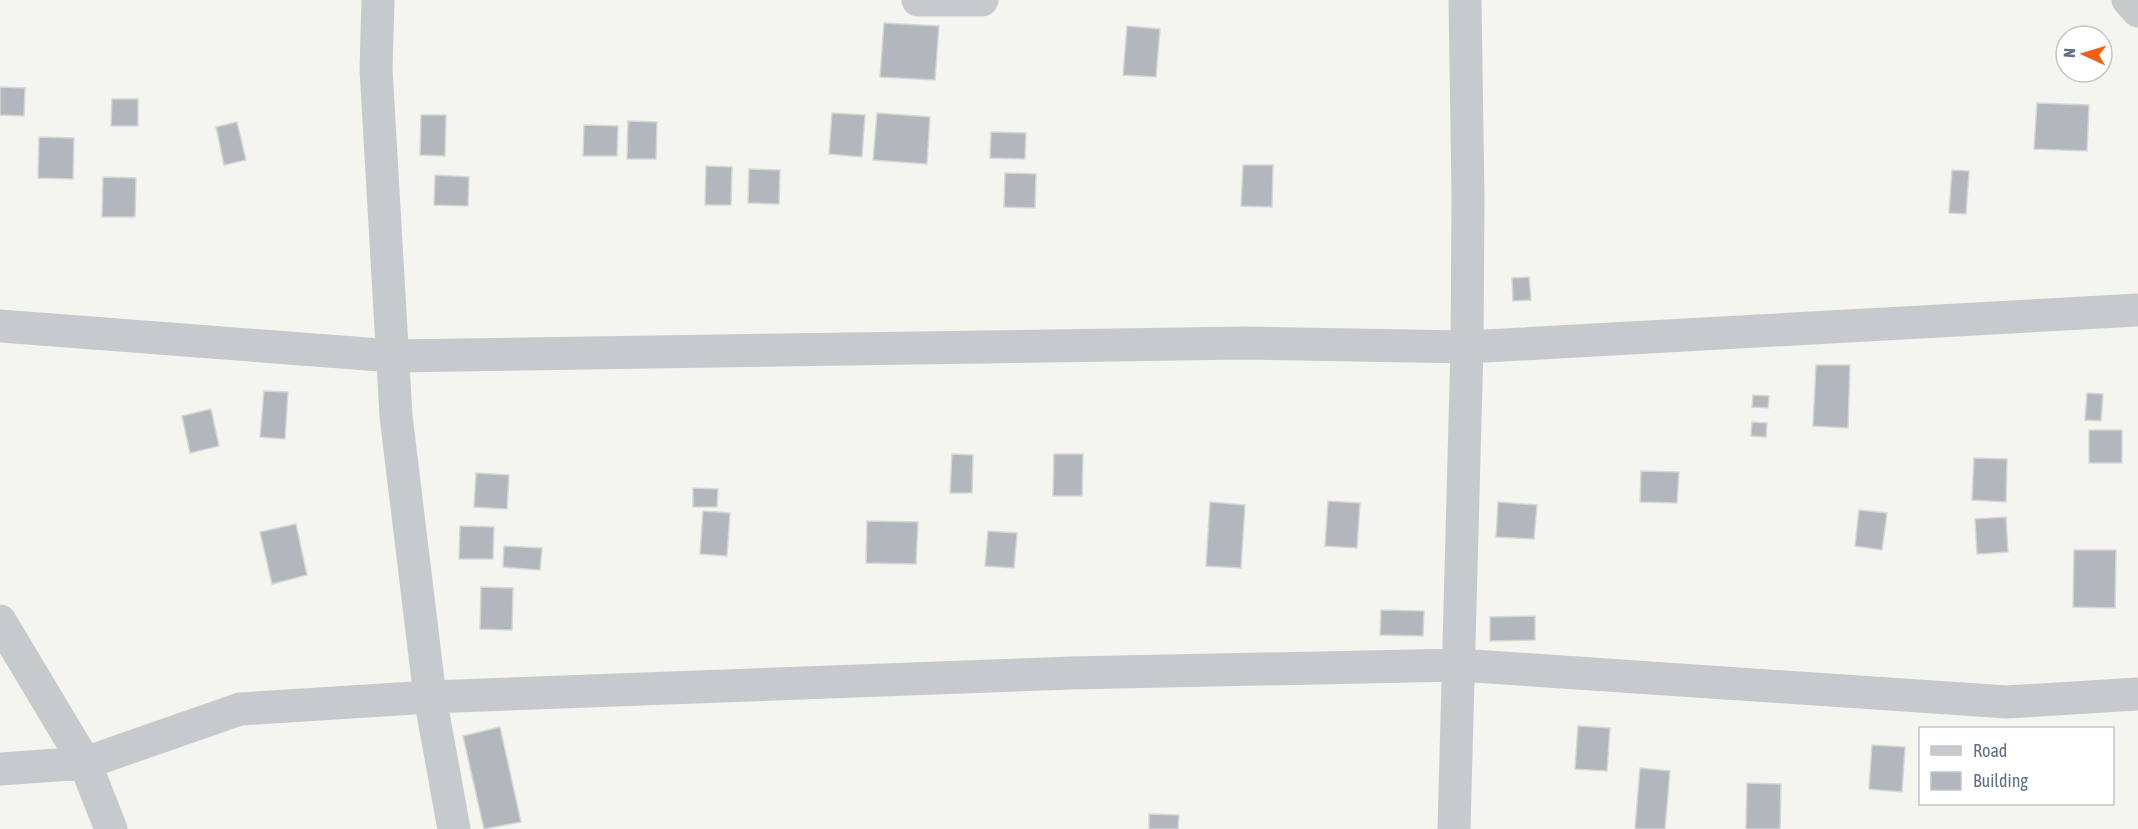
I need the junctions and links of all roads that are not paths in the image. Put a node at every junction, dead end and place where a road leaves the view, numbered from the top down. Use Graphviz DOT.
graph roads {
  1 [pos="378,0"];
  2 [pos="918,0"];
  3 [pos="982,0"];
  4 [pos="1465,0"];
  5 [pos="2128,0"];
  6 [pos="2138,10"];
  7 [pos="2138,310"];
  8 [pos="0,326"];
  9 [pos="1467,347"];
  10 [pos="393,356"];
  11 [pos="0,621"];
  12 [pos="1459,664"];
  13 [pos="2138,694"];
  14 [pos="430,698"];
  15 [pos="85,763"];
  16 [pos="0,769"];
  17 [pos="111,829"];
  18 [pos="454,829"];
  19 [pos="1454,829"];
  1 -- 10 [label="street"];
  2 -- 3 [label="street"];
  4 -- 9 [label="street"];
  5 -- 6 [label="street"];
  7 -- 9 [label="street"];
  8 -- 10 [label="street"];
  9 -- 10 [label="street"];
  9 -- 12 [label="street"];
  10 -- 14 [label="street"];
  11 -- 15 [label="street"];
  12 -- 13 [label="street"];
  12 -- 14 [label="street"];
  12 -- 19 [label="street"];
  14 -- 15 [label="street"];
  14 -- 18 [label="street"];
  15 -- 16 [label="street"];
  15 -- 17 [label="street"];
}
